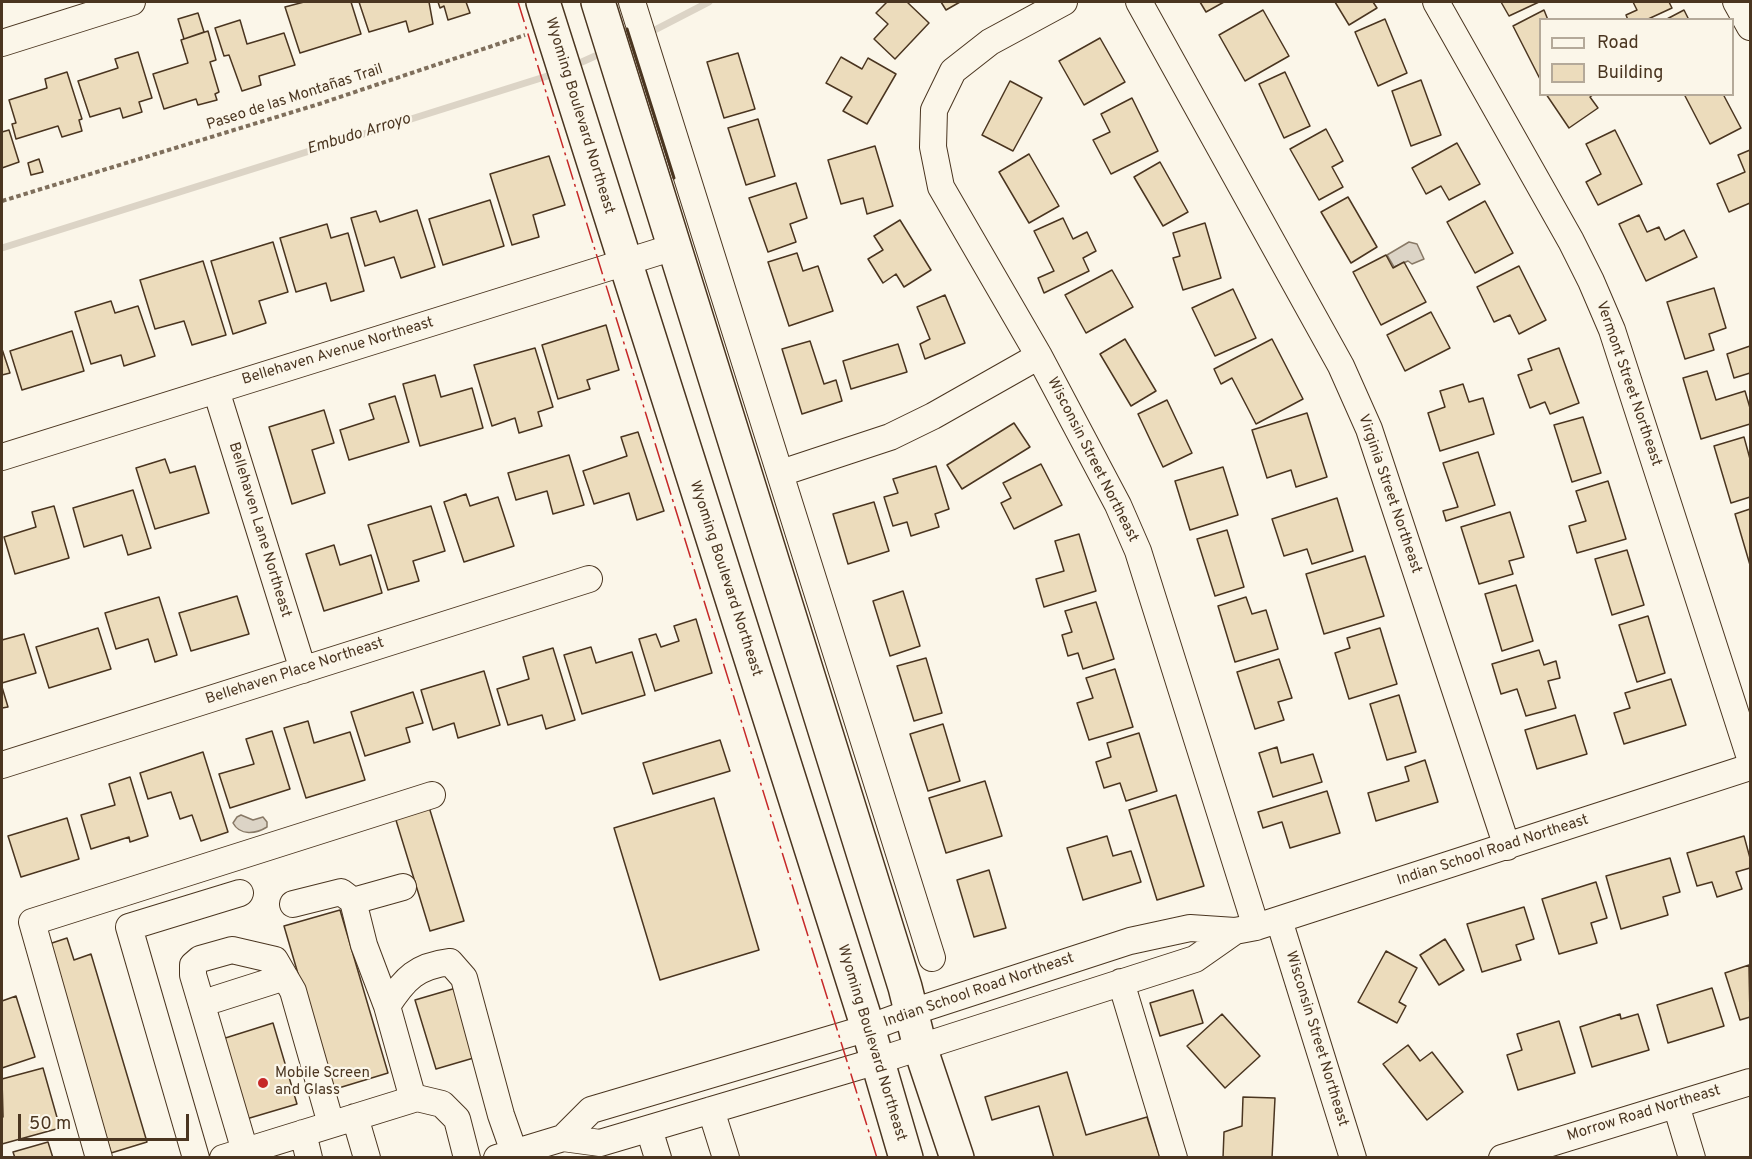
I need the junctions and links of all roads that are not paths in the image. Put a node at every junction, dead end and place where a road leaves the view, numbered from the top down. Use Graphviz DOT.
graph roads {
  1 [pos="132,2"];
  2 [pos="632,2"];
  3 [pos="1064,2"];
  4 [pos="1139,2"];
  5 [pos="1436,2"];
  6 [pos="1736,2"];
  7 [pos="601,10"];
  8 [pos="549,22"];
  9 [pos="1750,27"];
  10 [pos="2,43"];
  11 [pos="675,246"];
  12 [pos="625,263"];
  13 [pos="1039,356"];
  14 [pos="216,390"];
  15 [pos="2,457"];
  16 [pos="781,473"];
  17 [pos="589,579"];
  18 [pos="303,670"];
  19 [pos="1750,758"];
  20 [pos="2,765"];
  21 [pos="1750,767"];
  22 [pos="432,795"];
  23 [pos="1507,847"];
  24 [pos="403,887"];
  25 [pos="240,894"];
  26 [pos="352,901"];
  27 [pos="293,904"];
  28 [pos="1257,926"];
  29 [pos="932,958"];
  30 [pos="285,977"];
  31 [pos="1121,982"];
  32 [pos="216,999"];
  33 [pos="387,1006"];
  34 [pos="912,1012"];
  35 [pos="868,1028"];
  36 [pos="920,1047"];
  37 [pos="877,1061"];
  38 [pos="1750,1082"];
  39 [pos="413,1099"];
  40 [pos="1676,1105"];
  41 [pos="711,1110"];
  42 [pos="343,1121"];
  43 [pos="649,1129"];
  44 [pos="303,1133"];
  45 [pos="576,1145"];
  46 [pos="239,1155"];
  47 [pos="506,1155"];
  48 [pos="99,1158"];
  49 [pos="196,1158"];
  50 [pos="309,1158"];
  51 [pos="367,1158"];
  52 [pos="467,1158"];
  53 [pos="658,1158"];
  54 [pos="726,1158"];
  55 [pos="906,1158"];
  56 [pos="957,1158"];
  57 [pos="1174,1158"];
  58 [pos="1353,1158"];
  59 [pos="1502,1158"];
  60 [pos="1692,1158"];
  1 -- 10 [label="street"];
  2 -- 16 [label="street"];
  3 -- 13 [label="street, Wisconsin Street Northeast"];
  4 -- 23 [label="street, Virginia Street Northeast"];
  5 -- 19 [label="street, Vermont Street Northeast"];
  6 -- 9 [label="street"];
  7 -- 11 [label="main road"];
  8 -- 12 [label="main road, Wyoming Boulevard Northeast"];
  11 -- 12 [label="street, Bellehaven Avenue Northeast"];
  11 -- 34 [label="main road"];
  12 -- 14 [label="street, Bellehaven Avenue Northeast"];
  12 -- 35 [label="main road, Wyoming Boulevard Northeast"];
  13 -- 16 [label="street"];
  13 -- 28 [label="street, Wisconsin Street Northeast"];
  14 -- 15 [label="street, Bellehaven Avenue Northeast"];
  14 -- 18 [label="street, Bellehaven Lane Northeast"];
  16 -- 29 [label="street"];
  17 -- 18 [label="street, Bellehaven Place Northeast"];
  18 -- 20 [label="street, Bellehaven Place Northeast"];
  21 -- 23 [label="street, Indian School Road Northeast"];
  22 -- 48 [label="street"];
  23 -- 28 [label="street, Indian School Road Northeast"];
  24 -- 26 [label="street"];
  25 -- 49 [label="street"];
  26 -- 27 [label="street"];
  26 -- 33 [label="street"];
  28 -- 31 [label="street, Indian School Road Northeast"];
  28 -- 34 [label="street, Indian School Road Northeast"];
  28 -- 58 [label="street, Wisconsin Street Northeast"];
  30 -- 32 [label="street"];
  30 -- 42 [label="street"];
  30 -- 46 [label="street"];
  31 -- 36 [label="street, Indian School Road Northeast"];
  31 -- 57 [label="street"];
  33 -- 39 [label="street"];
  33 -- 47 [label="street"];
  34 -- 35 [label="street, Indian School Road Northeast"];
  34 -- 36 [label="main road"];
  35 -- 37 [label="main road, Wyoming Boulevard Northeast"];
  35 -- 45 [label="street, Indian School Road Northeast"];
  36 -- 37 [label="street, Indian School Road Northeast"];
  36 -- 56 [label="main road"];
  37 -- 41 [label="street, Indian School Road Northeast"];
  37 -- 55 [label="main road, Wyoming Boulevard Northeast"];
  38 -- 40 [label="street, Morrow Road Northeast"];
  39 -- 42 [label="street"];
  39 -- 52 [label="street"];
  40 -- 59 [label="street, Morrow Road Northeast"];
  40 -- 60 [label="street"];
  41 -- 43 [label="street, Indian School Road Northeast"];
  41 -- 54 [label="street"];
  42 -- 44 [label="street"];
  42 -- 51 [label="street"];
  43 -- 45 [label="street, Indian School Road Northeast"];
  43 -- 53 [label="street"];
  44 -- 46 [label="street"];
  44 -- 50 [label="street"];
  45 -- 47 [label="street, Indian School Road Northeast"];
}
